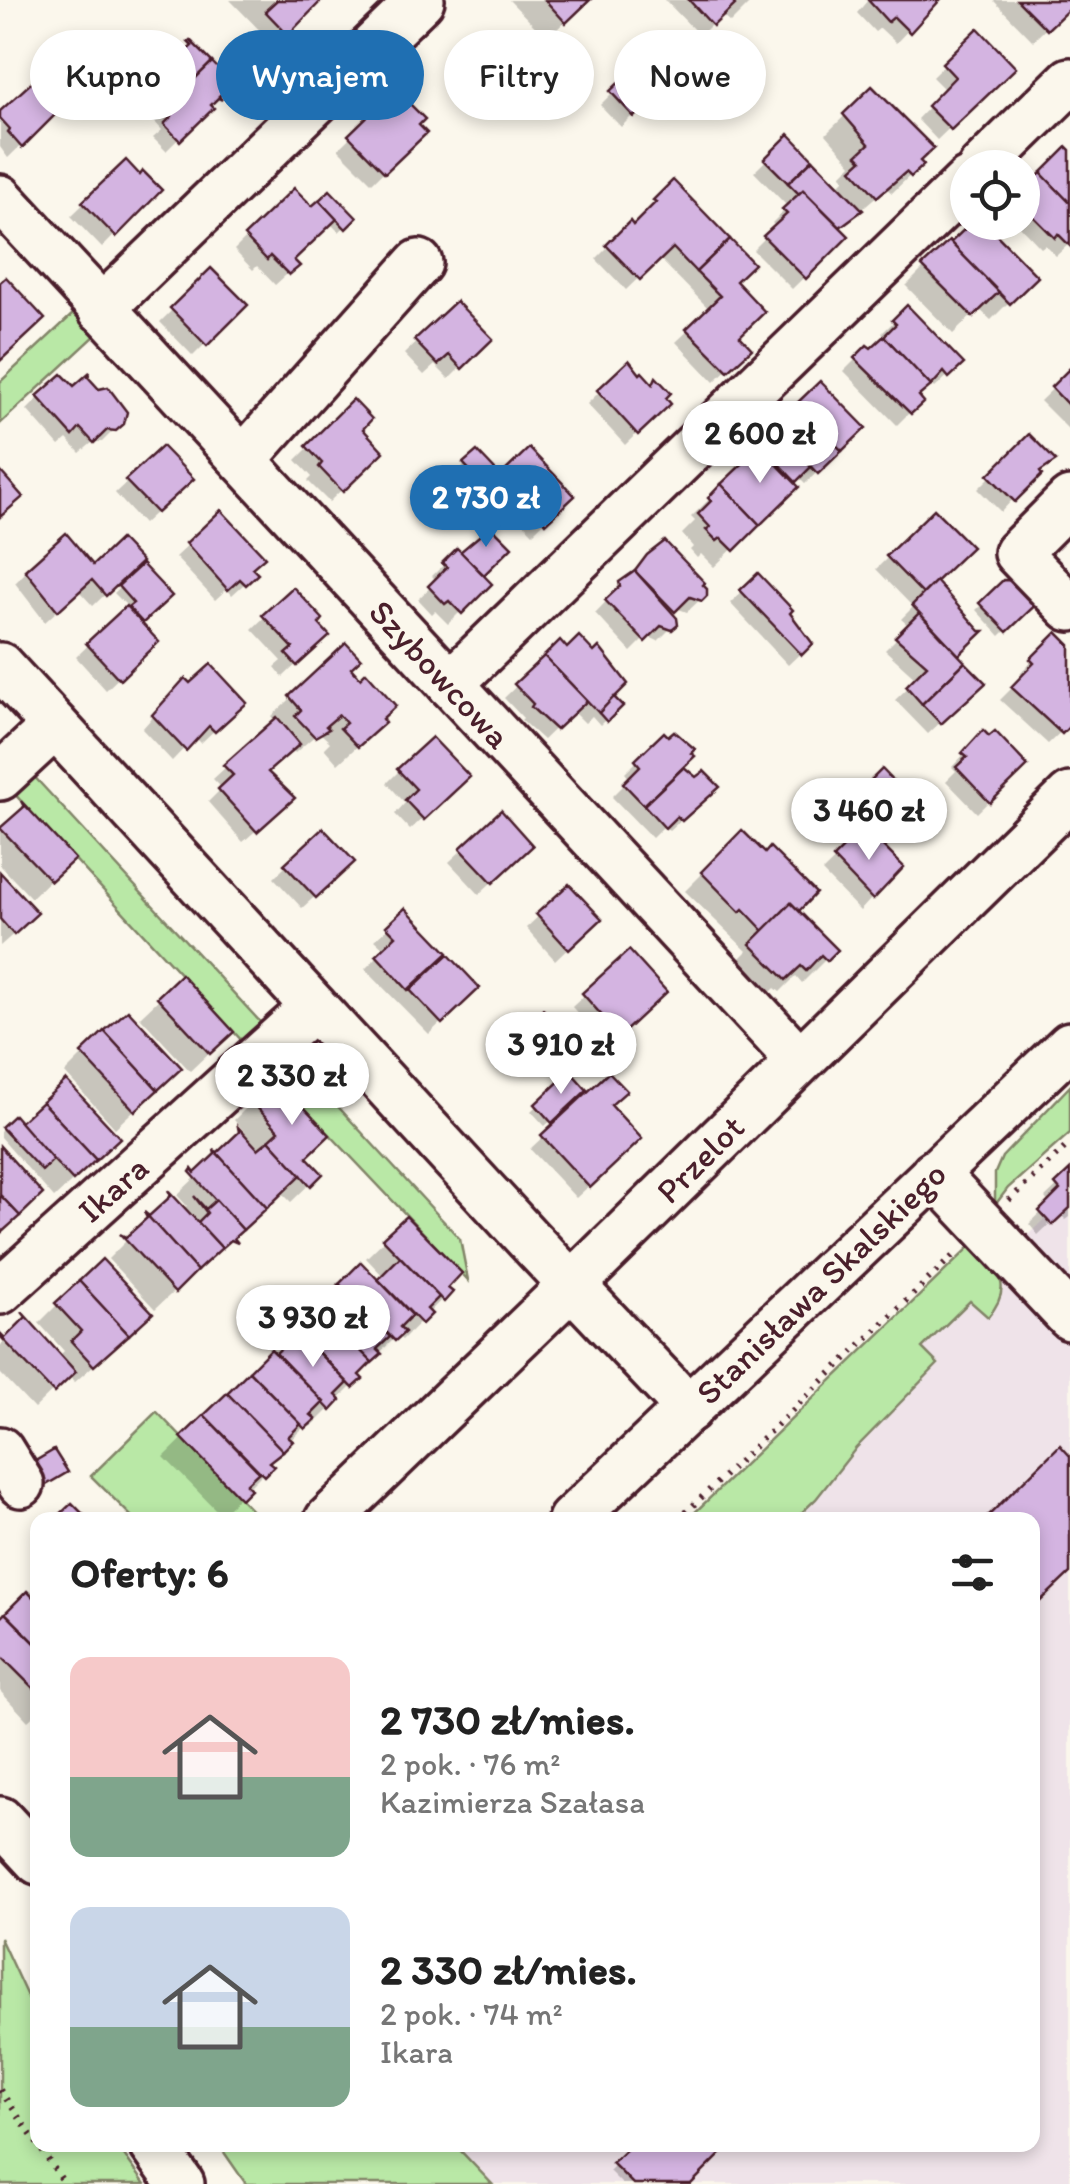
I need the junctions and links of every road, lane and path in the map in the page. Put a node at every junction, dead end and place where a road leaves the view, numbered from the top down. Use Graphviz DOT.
graph roads {
  1 [pos="421,0"];
  2 [pos="1070,81"];
  3 [pos="999,150"];
  4 [pos="0,198"];
  5 [pos="950,198"];
  6 [pos="419,263"];
  7 [pos="101,309"];
  8 [pos="243,460"];
  9 [pos="1070,500"];
  10 [pos="1070,608"];
  11 [pos="0,666"];
  12 [pos="450,684"];
  13 [pos="55,726"];
  14 [pos="0,777"];
  15 [pos="1070,796"];
  16 [pos="314,1007"];
  17 [pos="1070,1045"];
  18 [pos="799,1060"];
  19 [pos="1070,1142"];
  20 [pos="934,1174"];
  21 [pos="982,1227"];
  22 [pos="572,1286"];
  23 [pos="0,1291"];
  24 [pos="1063,1296"];
  25 [pos="689,1409"];
  26 [pos="336,1512"];
  27 [pos="580,1512"];
  28 [pos="686,1512"];
  29 [pos="0,1820"];
  30 [pos="30,1852"];
  31 [pos="0,2090"];
  32 [pos="30,2133"];
  33 [pos="43,2152"];
  34 [pos="158,2152"];
  35 [pos="65,2184"];
  36 [pos="182,2184"];
  1 -- 7 [label="street"];
  2 -- 3 [label="street"];
  4 -- 7 [label="street, Szybowcowa"];
  5 -- 12 [label="street"];
  6 -- 8 [label="street"];
  7 -- 8 [label="street, Szybowcowa"];
  8 -- 12 [label="street, Szybowcowa"];
  9 -- 10 [label="street"];
  11 -- 13 [label="street"];
  12 -- 18 [label="street, Szybowcowa"];
  13 -- 14 [label="street"];
  13 -- 16 [label="street"];
  15 -- 18 [label="street, Przelot"];
  16 -- 22 [label="street"];
  16 -- 23 [label="street, Ikara"];
  17 -- 20 [label="street, Stanisława Skalskiego"];
  18 -- 22 [label="street, Przelot"];
  19 -- 21 [label="path"];
  20 -- 21 [label="street"];
  20 -- 25 [label="street, Stanisława Skalskiego"];
  21 -- 24 [label="street"];
  21 -- 28 [label="path"];
  22 -- 25 [label="street"];
  22 -- 26 [label="street, Przelot"];
  25 -- 27 [label="street, Stanisława Skalskiego"];
  29 -- 30 [label="street"];
  31 -- 32 [label="path"];
  33 -- 35 [label="path"];
  34 -- 36 [label="street"];
}
